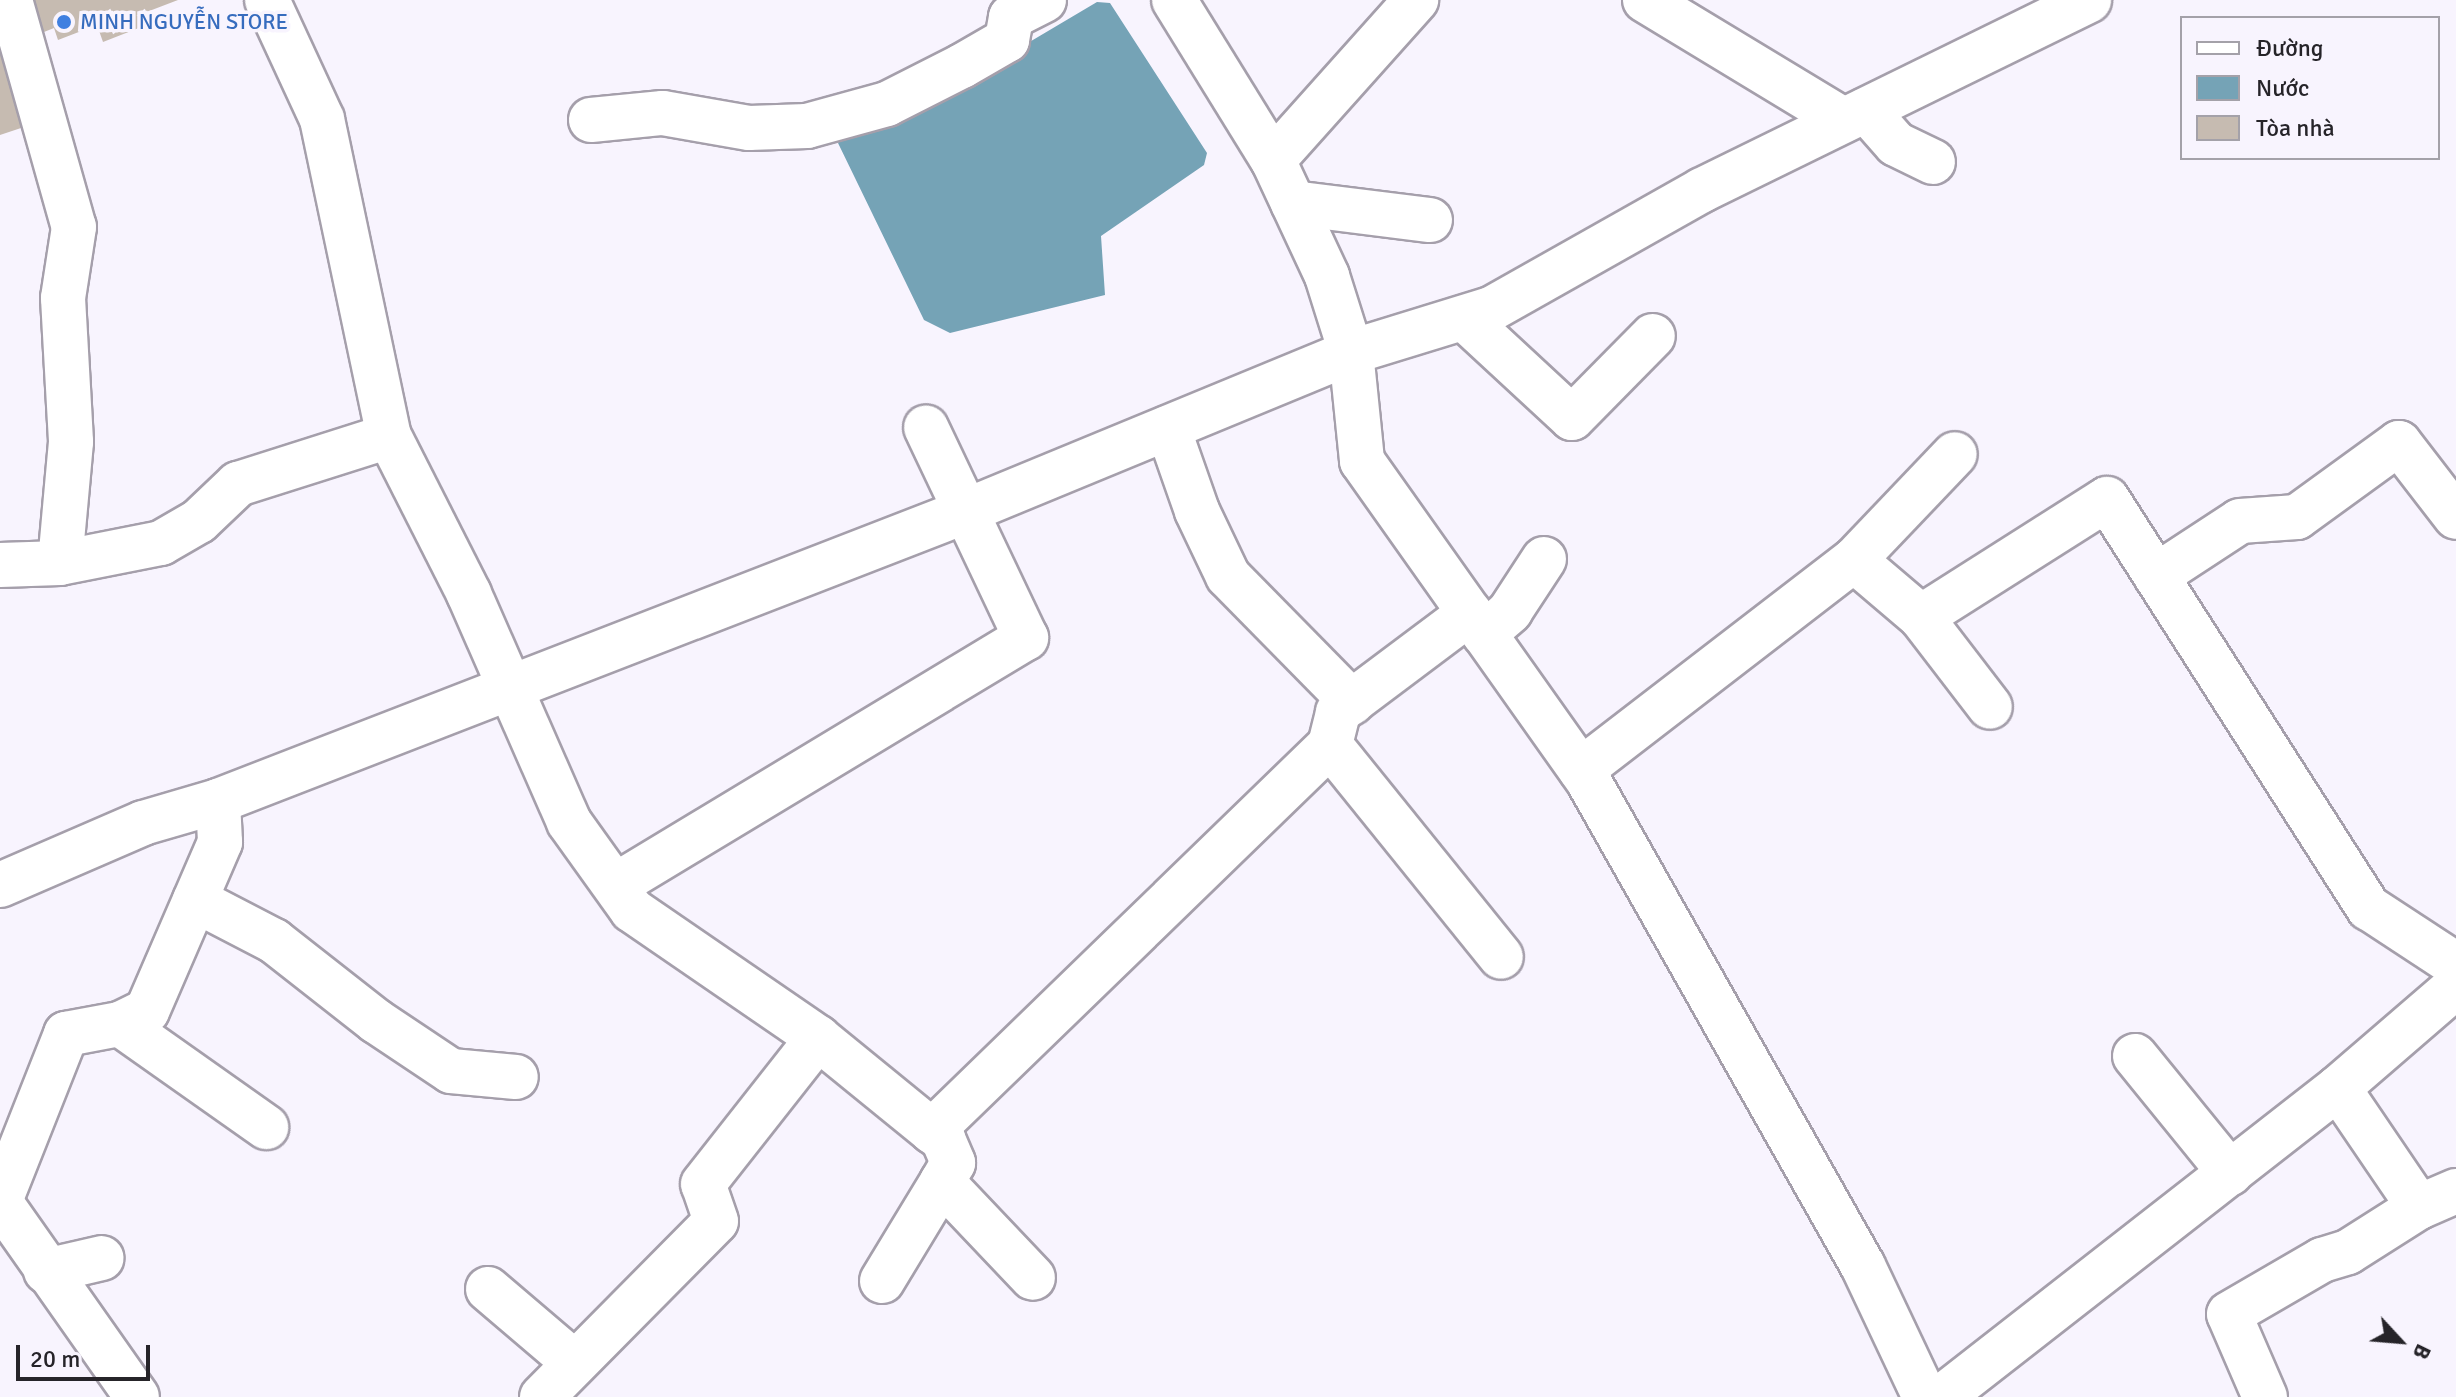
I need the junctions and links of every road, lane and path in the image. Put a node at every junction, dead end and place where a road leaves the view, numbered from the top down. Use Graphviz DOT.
graph roads {
  1 [pos="10,0"];
  2 [pos="267,0"];
  3 [pos="1044,0"];
  4 [pos="1174,0"];
  5 [pos="1416,0"];
  6 [pos="1645,0"];
  7 [pos="2059,6"];
  8 [pos="1854,115"];
  9 [pos="591,120"];
  10 [pos="1273,160"];
  11 [pos="1933,162"];
  12 [pos="1293,203"];
  13 [pos="1430,220"];
  14 [pos="1464,318"];
  15 [pos="1653,336"];
  16 [pos="1351,352"];
  17 [pos="926,427"];
  18 [pos="1168,428"];
  19 [pos="389,436"];
  20 [pos="1955,454"];
  21 [pos="966,511"];
  22 [pos="2456,517"];
  23 [pos="1544,559"];
  24 [pos="1854,560"];
  25 [pos="60,563"];
  26 [pos="0,565"];
  27 [pos="2156,576"];
  28 [pos="1921,617"];
  29 [pos="1477,624"];
  30 [pos="508,688"];
  31 [pos="1352,702"];
  32 [pos="1990,707"];
  33 [pos="1330,745"];
  34 [pos="1581,770"];
  35 [pos="218,801"];
  36 [pos="0,885"];
  37 [pos="616,885"];
  38 [pos="195,900"];
  39 [pos="1501,957"];
  40 [pos="2456,965"];
  41 [pos="2456,986"];
  42 [pos="120,1024"];
  43 [pos="818,1038"];
  44 [pos="2135,1056"];
  45 [pos="516,1077"];
  46 [pos="2338,1088"];
  47 [pos="266,1127"];
  48 [pos="932,1131"];
  49 [pos="2230,1173"];
  50 [pos="942,1182"];
  51 [pos="2437,1199"];
  52 [pos="0,1202"];
  53 [pos="102,1258"];
  54 [pos="46,1271"];
  55 [pos="1033,1278"];
  56 [pos="882,1281"];
  57 [pos="488,1289"];
  58 [pos="575,1363"];
  59 [pos="137,1397"];
  60 [pos="542,1397"];
  61 [pos="1925,1397"];
  62 [pos="1942,1397"];
  63 [pos="2265,1397"];
  1 -- 25 [label="street"];
  2 -- 19 [label="street"];
  3 -- 9 [label="street"];
  4 -- 10 [label="street"];
  5 -- 10 [label="street"];
  6 -- 8 [label="street"];
  7 -- 8 [label="street"];
  8 -- 11 [label="street"];
  8 -- 14 [label="street"];
  10 -- 12 [label="street"];
  12 -- 13 [label="street"];
  12 -- 16 [label="street"];
  14 -- 15 [label="street"];
  14 -- 16 [label="street"];
  16 -- 18 [label="street"];
  16 -- 29 [label="street"];
  17 -- 21 [label="street"];
  18 -- 21 [label="street"];
  18 -- 31 [label="street"];
  19 -- 25 [label="street"];
  19 -- 30 [label="street"];
  20 -- 24 [label="street"];
  21 -- 30 [label="street"];
  21 -- 37 [label="street"];
  22 -- 27 [label="street"];
  23 -- 29 [label="street"];
  24 -- 28 [label="street"];
  24 -- 34 [label="street"];
  25 -- 26 [label="street"];
  27 -- 28 [label="street"];
  27 -- 40 [label="street"];
  28 -- 32 [label="street"];
  29 -- 31 [label="street"];
  29 -- 34 [label="street"];
  30 -- 35 [label="street"];
  30 -- 37 [label="street"];
  31 -- 33 [label="street"];
  33 -- 39 [label="street"];
  33 -- 48 [label="street"];
  34 -- 61 [label="street"];
  35 -- 36 [label="street"];
  35 -- 38 [label="street"];
  37 -- 43 [label="street"];
  38 -- 42 [label="street"];
  38 -- 45 [label="street"];
  41 -- 46 [label="street"];
  42 -- 47 [label="street"];
  42 -- 52 [label="street"];
  43 -- 48 [label="street"];
  43 -- 58 [label="street"];
  44 -- 49 [label="street"];
  46 -- 49 [label="street"];
  46 -- 51 [label="street"];
  48 -- 50 [label="street"];
  49 -- 62 [label="street"];
  50 -- 55 [label="street"];
  50 -- 56 [label="street"];
  51 -- 63 [label="street"];
  52 -- 54 [label="street"];
  53 -- 54 [label="street"];
  54 -- 59 [label="street"];
  57 -- 58 [label="street"];
  58 -- 60 [label="street"];
}
